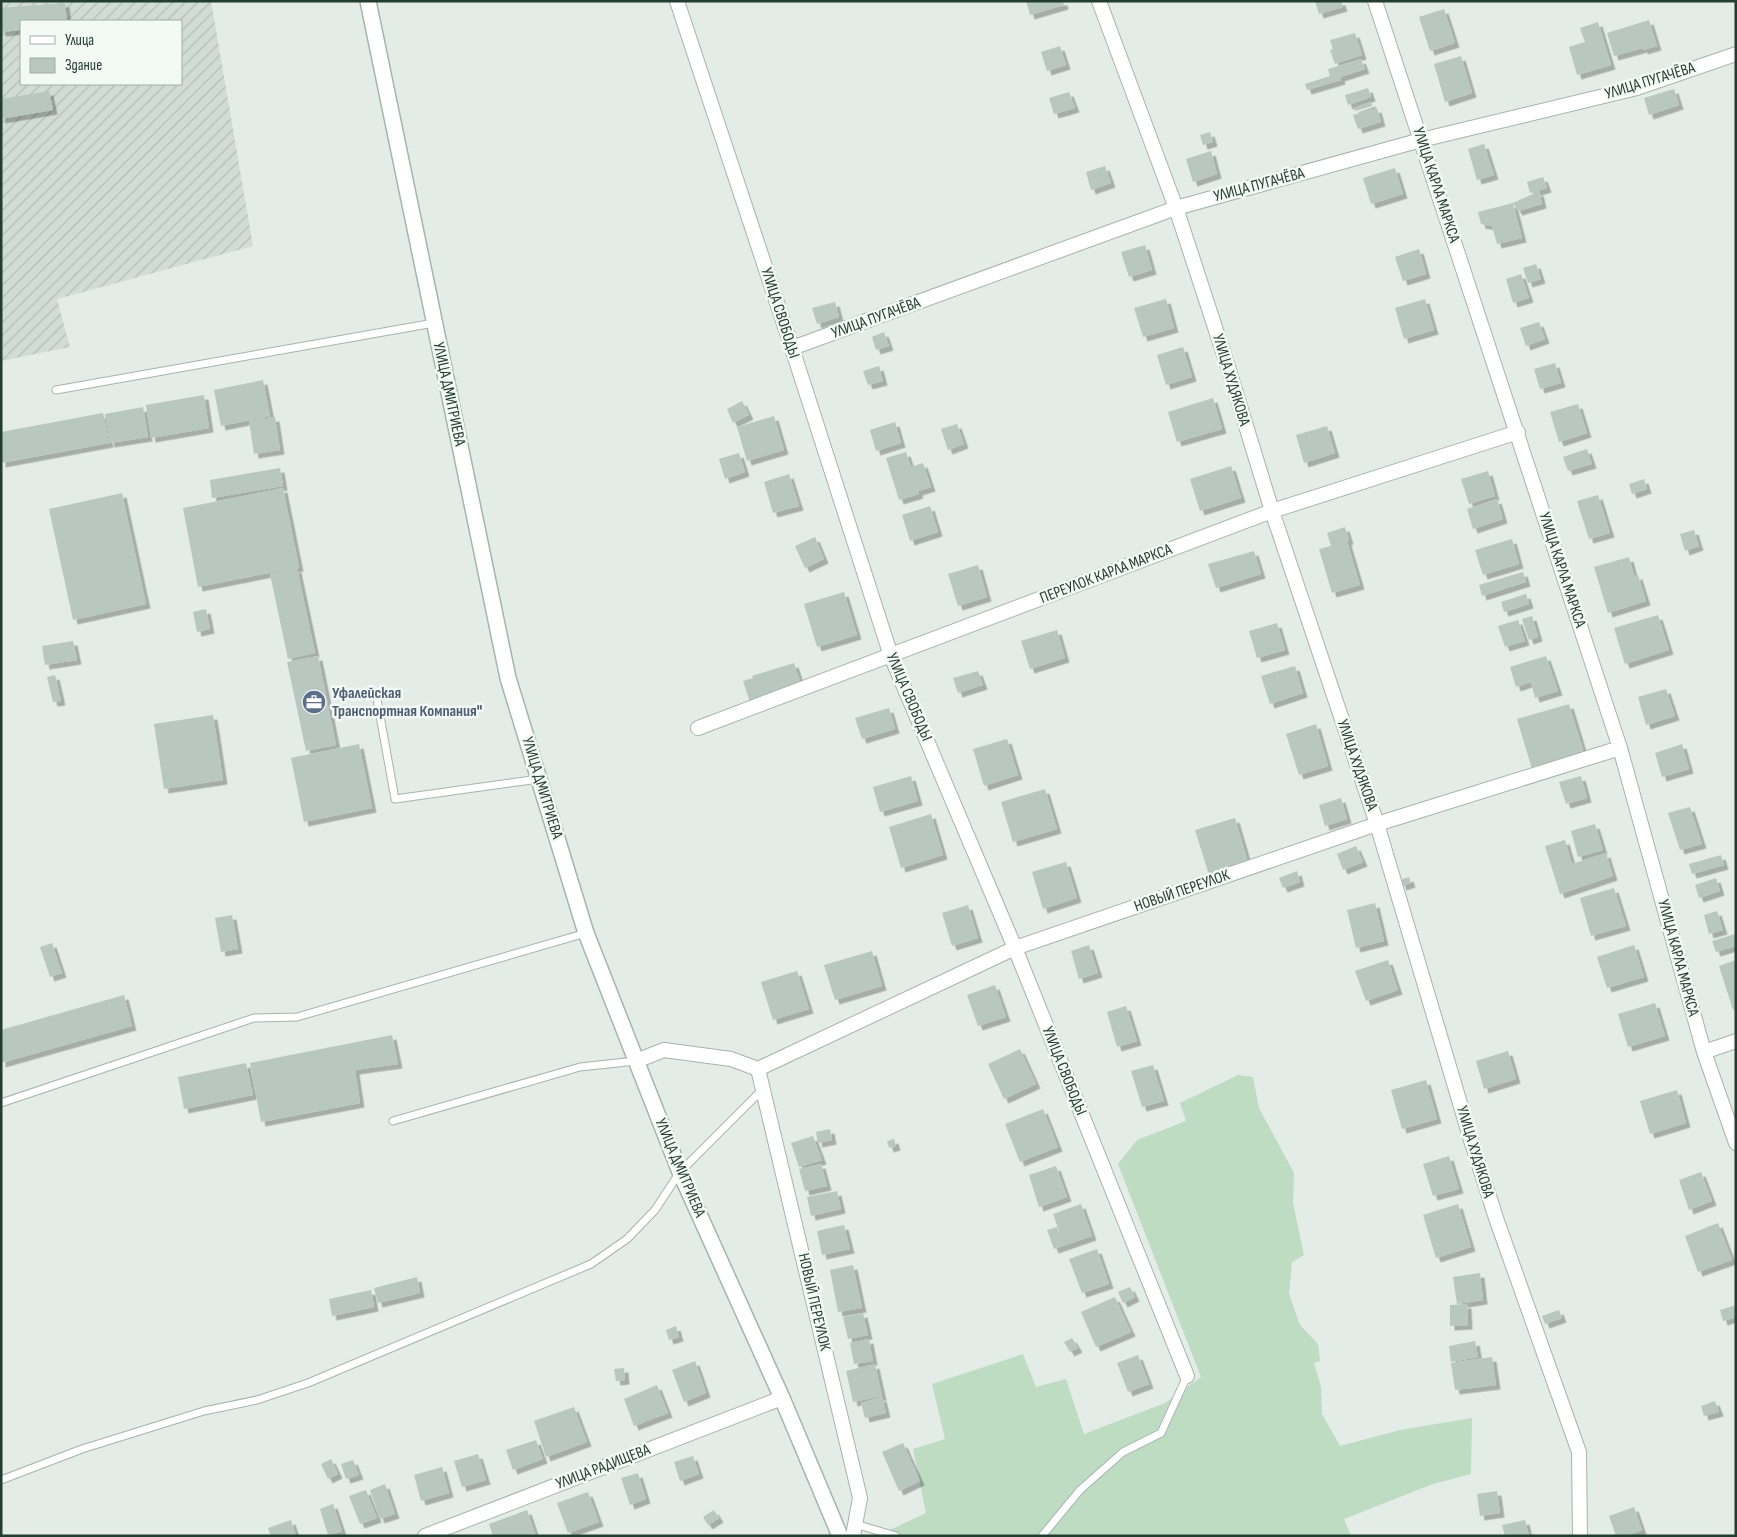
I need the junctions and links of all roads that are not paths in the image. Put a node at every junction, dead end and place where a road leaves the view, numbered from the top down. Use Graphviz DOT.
graph roads {
  1 [pos="368,1"];
  2 [pos="677,1"];
  3 [pos="1099,1"];
  4 [pos="1375,1"];
  5 [pos="1736,54"];
  6 [pos="1421,140"];
  7 [pos="1176,208"];
  8 [pos="435,323"];
  9 [pos="792,348"];
  10 [pos="56,390"];
  11 [pos="1518,432"];
  12 [pos="1272,511"];
  13 [pos="891,656"];
  14 [pos="378,699"];
  15 [pos="698,728"];
  16 [pos="1620,748"];
  17 [pos="539,779"];
  18 [pos="1377,824"];
  19 [pos="586,933"];
  20 [pos="1015,948"];
  21 [pos="1736,1042"];
  22 [pos="1704,1052"];
  23 [pos="636,1061"];
  24 [pos="758,1070"];
  25 [pos="763,1089"];
  26 [pos="1,1103"];
  27 [pos="393,1121"];
  28 [pos="1736,1143"];
  29 [pos="680,1172"];
  30 [pos="1187,1376"];
  31 [pos="782,1398"];
  32 [pos="1,1480"];
  33 [pos="854,1530"];
  34 [pos="425,1536"];
  35 [pos="840,1536"];
  36 [pos="896,1536"];
  37 [pos="1042,1536"];
  38 [pos="1580,1536"];
  1 -- 8 [label="street, УЛИЦА ДМИТРИЕВА"];
  2 -- 9 [label="street, УЛИЦА СВОБОДЫ"];
  3 -- 7 [label="street, УЛИЦА ХУДЯКОВА"];
  4 -- 6 [label="street, УЛИЦА КАРЛА МАРКСА"];
  5 -- 6 [label="street, УЛИЦА ПУГАЧЁВА"];
  6 -- 7 [label="street, УЛИЦА ПУГАЧЁВА"];
  6 -- 11 [label="street, УЛИЦА КАРЛА МАРКСА"];
  7 -- 9 [label="street, УЛИЦА ПУГАЧЁВА"];
  7 -- 12 [label="street, УЛИЦА ХУДЯКОВА"];
  8 -- 10 [label="lane"];
  8 -- 17 [label="street, УЛИЦА ДМИТРИЕВА"];
  9 -- 13 [label="street, УЛИЦА СВОБОДЫ"];
  11 -- 12 [label="street, ПЕРЕУЛОК КАРЛА МАРКСА"];
  11 -- 16 [label="street, УЛИЦА КАРЛА МАРКСА"];
  12 -- 13 [label="street, ПЕРЕУЛОК КАРЛА МАРКСА"];
  12 -- 18 [label="street, УЛИЦА ХУДЯКОВА"];
  13 -- 15 [label="street, ПЕРЕУЛОК КАРЛА МАРКСА"];
  13 -- 20 [label="street, УЛИЦА СВОБОДЫ"];
  14 -- 17 [label="lane"];
  16 -- 18 [label="street, НОВЫЙ ПЕРЕУЛОК"];
  16 -- 22 [label="street, УЛИЦА КАРЛА МАРКСА"];
  17 -- 19 [label="street, УЛИЦА ДМИТРИЕВА"];
  18 -- 20 [label="street, НОВЫЙ ПЕРЕУЛОК"];
  18 -- 38 [label="street, УЛИЦА ХУДЯКОВА"];
  19 -- 23 [label="street, УЛИЦА ДМИТРИЕВА"];
  19 -- 26 [label="lane"];
  20 -- 24 [label="street, НОВЫЙ ПЕРЕУЛОК"];
  20 -- 30 [label="street, УЛИЦА СВОБОДЫ"];
  21 -- 22 [label="street"];
  22 -- 28 [label="street, УЛИЦА КАРЛА МАРКСА"];
  23 -- 24 [label="street"];
  23 -- 27 [label="lane"];
  23 -- 29 [label="street, УЛИЦА ДМИТРИЕВА"];
  24 -- 25 [label="street, НОВЫЙ ПЕРЕУЛОК"];
  25 -- 29 [label="lane"];
  25 -- 33 [label="street, НОВЫЙ ПЕРЕУЛОК"];
  29 -- 31 [label="street, УЛИЦА ДМИТРИЕВА"];
  29 -- 32 [label="lane"];
  30 -- 37 [label="lane"];
  31 -- 34 [label="street, УЛИЦА РАДИЩЕВА"];
  31 -- 35 [label="street, УЛИЦА ДМИТРИЕВА"];
  33 -- 36 [label="lane"];
}
